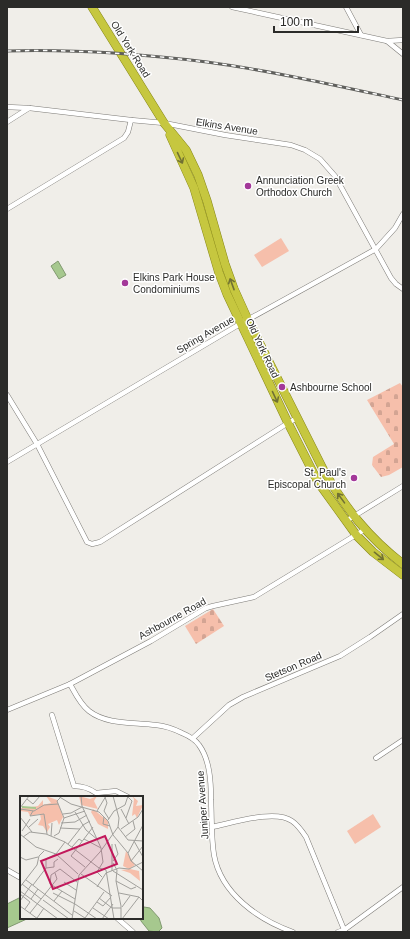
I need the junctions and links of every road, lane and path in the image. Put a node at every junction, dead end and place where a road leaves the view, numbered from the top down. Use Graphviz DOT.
graph roads {
  1 [pos="92,7"];
  2 [pos="232,7"];
  3 [pos="346,7"];
  4 [pos="361,35"];
  5 [pos="403,40"];
  6 [pos="387,41"];
  7 [pos="403,54"];
  8 [pos="7,107"];
  9 [pos="29,108"];
  10 [pos="131,120"];
  11 [pos="7,122"];
  12 [pos="164,123"];
  13 [pos="7,209"];
  14 [pos="403,214"];
  15 [pos="376,249"];
  16 [pos="403,289"];
  17 [pos="244,322"];
  18 [pos="7,395"];
  19 [pos="297,418"];
  20 [pos="288,422"];
  21 [pos="37,444"];
  22 [pos="7,462"];
  23 [pos="403,486"];
  24 [pos="354,515"];
  25 [pos="346,521"];
  26 [pos="364,530"];
  27 [pos="356,535"];
  28 [pos="403,564"];
  29 [pos="403,575"];
  30 [pos="403,614"];
  31 [pos="70,684"];
  32 [pos="7,710"];
  33 [pos="52,715"];
  34 [pos="193,738"];
  35 [pos="403,740"];
  36 [pos="376,758"];
  37 [pos="126,796"];
  38 [pos="212,827"];
  39 [pos="7,870"];
  40 [pos="20,877"];
  41 [pos="403,887"];
  42 [pos="118,919"];
  43 [pos="344,931"];
  44 [pos="133,932"];
  45 [pos="293,932"];
  46 [pos="338,932"];
  1 -- 12 [label="highway, Old York Road"];
  2 -- 4 [label="street"];
  3 -- 4 [label="street"];
  4 -- 6 [label="street"];
  5 -- 6 [label="street"];
  6 -- 7 [label="street"];
  8 -- 9 [label="street, Elkins Avenue"];
  9 -- 10 [label="street, Elkins Avenue"];
  9 -- 11 [label="street"];
  10 -- 12 [label="street, Elkins Avenue"];
  10 -- 13 [label="street"];
  12 -- 15 [label="street, Elkins Avenue"];
  12 -- 17 [label="highway, Old York Road"];
  14 -- 15 [label="street, Spring Avenue"];
  15 -- 16 [label="street, Elkins Avenue"];
  15 -- 17 [label="street, Spring Avenue"];
  17 -- 19 [label="highway, Old York Road"];
  17 -- 20 [label="highway, Old York Road, one-way"];
  17 -- 21 [label="street, Spring Avenue"];
  18 -- 21 [label="street"];
  19 -- 20 [label="street"];
  24 -- 19 [label="highway, Old York Road, one-way"];
  20 -- 21 [label="street"];
  20 -- 25 [label="highway, Old York Road"];
  21 -- 22 [label="street, Spring Avenue"];
  23 -- 24 [label="street"];
  24 -- 25 [label="street"];
  24 -- 26 [label="highway, Old York Road"];
  25 -- 27 [label="highway, Old York Road"];
  26 -- 27 [label="street, Ashbourne Road"];
  26 -- 28 [label="highway, Old York Road"];
  27 -- 29 [label="highway, Old York Road, one-way"];
  27 -- 31 [label="street, Ashbourne Road"];
  30 -- 34 [label="street, Stetson Road"];
  31 -- 32 [label="street, Ashbourne Road"];
  31 -- 34 [label="street"];
  33 -- 37 [label="street"];
  34 -- 38 [label="street, Juniper Avenue"];
  35 -- 36 [label="street"];
  38 -- 43 [label="street"];
  38 -- 45 [label="street, Juniper Avenue"];
  39 -- 40 [label="street"];
  41 -- 43 [label="street"];
  42 -- 44 [label="street"];
  43 -- 46 [label="street"];
}
